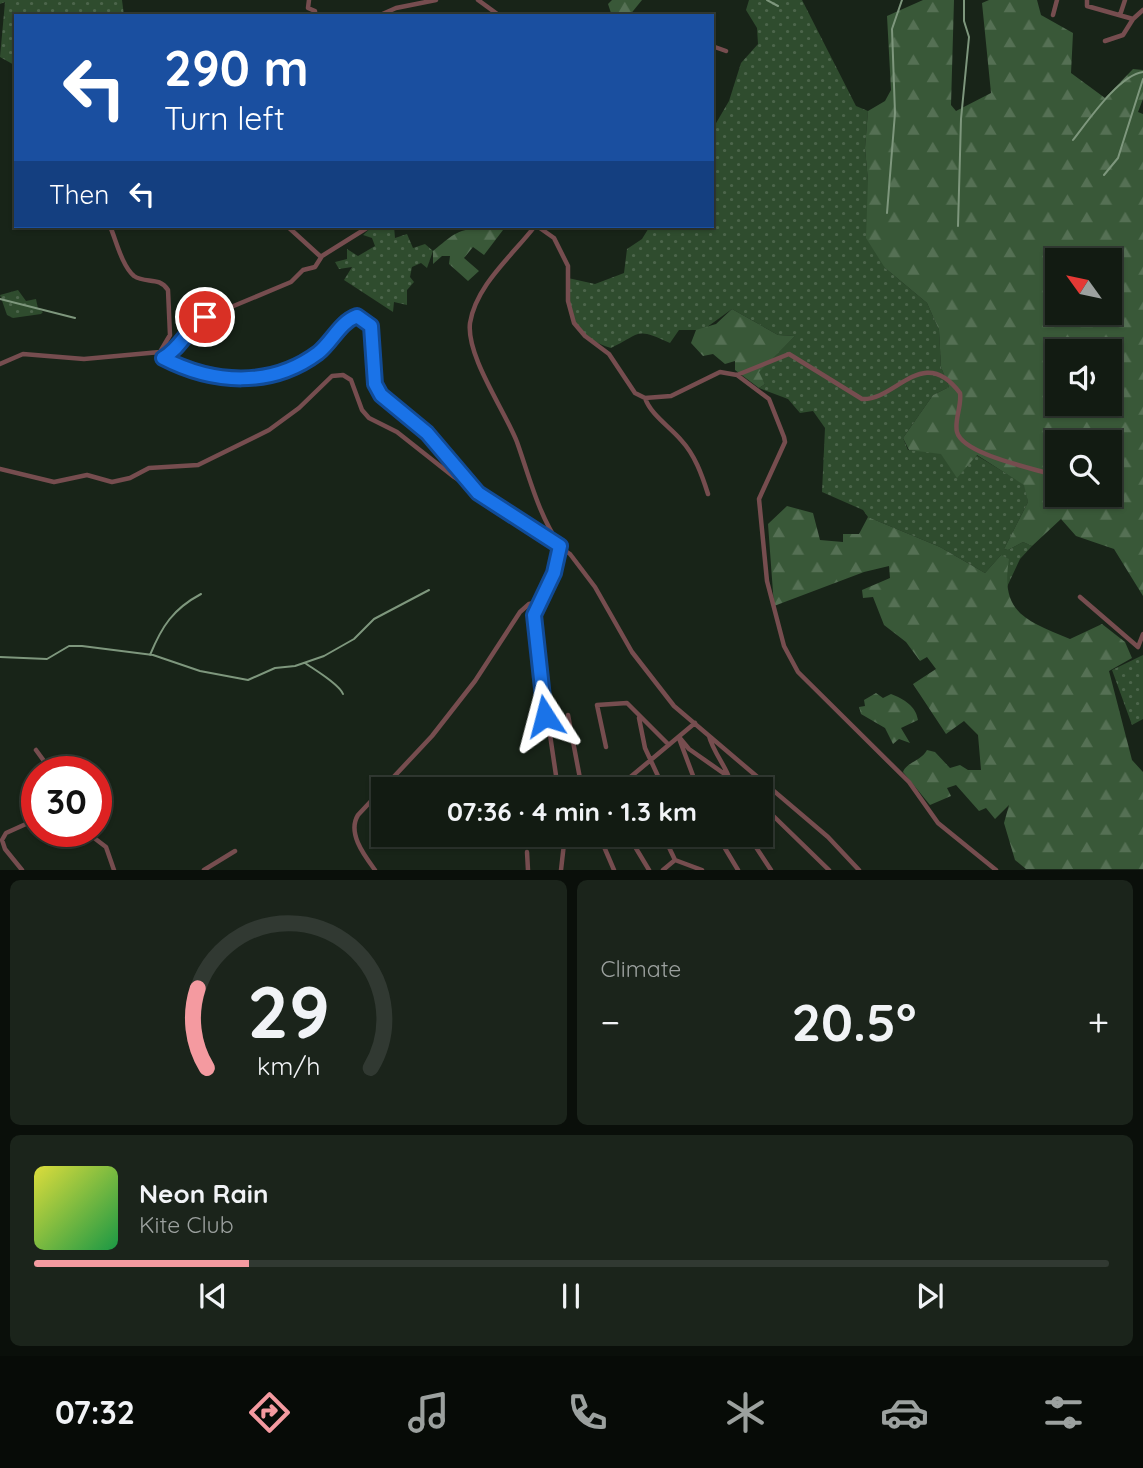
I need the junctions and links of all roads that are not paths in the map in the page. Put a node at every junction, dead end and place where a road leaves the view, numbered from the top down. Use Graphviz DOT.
graph roads {
  1 [pos="309,0"];
  2 [pos="436,0"];
  3 [pos="478,0"];
  4 [pos="1057,0"];
  5 [pos="1087,0"];
  6 [pos="1125,0"];
  7 [pos="1143,10"];
  8 [pos="315,14"];
  9 [pos="382,14"];
  10 [pos="497,14"];
  11 [pos="1053,15"];
  12 [pos="1120,15"];
  13 [pos="1133,19"];
  14 [pos="1105,41"];
  15 [pos="714,47"];
  16 [pos="726,51"];
  17 [pos="111,228"];
  18 [pos="289,228"];
  19 [pos="367,228"];
  20 [pos="526,228"];
  21 [pos="534,228"];
  22 [pos="539,228"];
  23 [pos="527,236"];
  24 [pos="321,257"];
  25 [pos="160,352"];
  26 [pos="163,358"];
  27 [pos="0,364"];
  28 [pos="737,375"];
  29 [pos="645,398"];
  30 [pos="0,469"];
  31 [pos="1045,473"];
  32 [pos="478,493"];
  33 [pos="708,494"];
  34 [pos="560,546"];
  35 [pos="1080,597"];
  36 [pos="540,601"];
  37 [pos="1143,634"];
  38 [pos="568,715"];
  39 [pos="639,718"];
  40 [pos="695,723"];
  41 [pos="709,734"];
  42 [pos="679,737"];
  43 [pos="669,745"];
  44 [pos="606,747"];
  45 [pos="36,750"];
  46 [pos="40,756"];
  47 [pos="651,760"];
  48 [pos="633,775"];
  49 [pos="728,775"];
  50 [pos="556,777"];
  51 [pos="580,777"];
  52 [pos="631,777"];
  53 [pos="659,777"];
  54 [pos="694,777"];
  55 [pos="731,777"];
  56 [pos="758,777"];
  57 [pos="773,790"];
  58 [pos="773,816"];
  59 [pos="21,826"];
  60 [pos="106,847"];
  61 [pos="564,847"];
  62 [pos="603,847"];
  63 [pos="635,847"];
  64 [pos="669,847"];
  65 [pos="724,847"];
  66 [pos="756,847"];
  67 [pos="235,851"];
  68 [pos="527,852"];
  69 [pos="675,860"];
  70 [pos="374,869"];
  71 [pos="858,869"];
  72 [pos="22,870"];
  73 [pos="114,870"];
  74 [pos="204,870"];
  75 [pos="528,870"];
  76 [pos="561,870"];
  77 [pos="614,870"];
  78 [pos="649,870"];
  79 [pos="663,870"];
  80 [pos="681,870"];
  81 [pos="702,870"];
  82 [pos="738,870"];
  83 [pos="771,870"];
  84 [pos="829,870"];
  85 [pos="996,870"];
  1 -- 8 [label="street"];
  2 -- 9 [label="street"];
  3 -- 10 [label="street"];
  4 -- 11 [label="street"];
  5 -- 12 [label="street"];
  6 -- 12 [label="street"];
  7 -- 13 [label="street"];
  12 -- 13 [label="street"];
  13 -- 14 [label="street"];
  15 -- 16 [label="street"];
  17 -- 25 [label="street"];
  18 -- 24 [label="street"];
  19 -- 24 [label="street"];
  20 -- 23 [label="street"];
  21 -- 23 [label="street"];
  22 -- 29 [label="street"];
  23 -- 34 [label="street"];
  24 -- 26 [label="street"];
  25 -- 26 [label="street"];
  25 -- 27 [label="street"];
  26 -- 32 [label="street"];
  28 -- 29 [label="street"];
  28 -- 31 [label="street"];
  28 -- 85 [label="street"];
  29 -- 33 [label="street"];
  30 -- 32 [label="street"];
  32 -- 34 [label="street"];
  34 -- 36 [label="street"];
  34 -- 40 [label="street"];
  35 -- 37 [label="street"];
  36 -- 50 [label="street"];
  36 -- 70 [label="street"];
  38 -- 51 [label="street"];
  39 -- 43 [label="street"];
  39 -- 44 [label="street"];
  39 -- 47 [label="street"];
  40 -- 41 [label="street"];
  40 -- 42 [label="street"];
  41 -- 49 [label="street"];
  41 -- 56 [label="street"];
  42 -- 43 [label="street"];
  42 -- 49 [label="street"];
  42 -- 54 [label="street"];
  43 -- 47 [label="street"];
  45 -- 46 [label="street"];
  47 -- 48 [label="street"];
  47 -- 53 [label="street"];
  48 -- 52 [label="street"];
  49 -- 55 [label="street"];
  57 -- 71 [label="street"];
  58 -- 84 [label="street"];
  59 -- 72 [label="street"];
  60 -- 73 [label="street"];
  61 -- 76 [label="street"];
  62 -- 77 [label="street"];
  63 -- 78 [label="street"];
  64 -- 69 [label="street"];
  65 -- 82 [label="street"];
  66 -- 83 [label="street"];
  67 -- 74 [label="street"];
  68 -- 75 [label="street"];
  69 -- 79 [label="street"];
  69 -- 80 [label="street"];
  69 -- 81 [label="street"];
}
